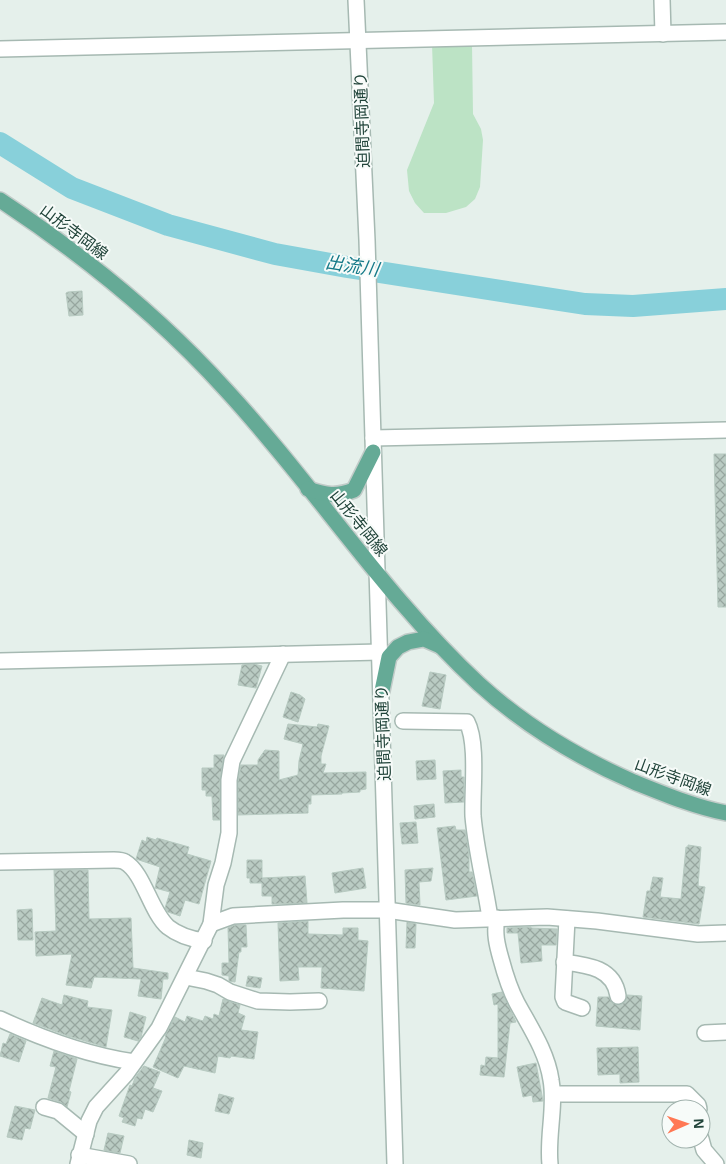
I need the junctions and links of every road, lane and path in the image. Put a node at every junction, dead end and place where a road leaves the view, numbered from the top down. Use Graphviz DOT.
graph roads {
  1 [pos="356,0"];
  2 [pos="662,0"];
  3 [pos="726,32"];
  4 [pos="663,34"];
  5 [pos="359,40"];
  6 [pos="0,50"];
  7 [pos="0,200"];
  8 [pos="726,430"];
  9 [pos="373,445"];
  10 [pos="308,489"];
  11 [pos="377,574"];
  12 [pos="441,647"];
  13 [pos="380,652"];
  14 [pos="283,654"];
  15 [pos="0,661"];
  16 [pos="382,691"];
  17 [pos="403,721"];
  18 [pos="726,813"];
  19 [pos="0,862"];
  20 [pos="387,910"];
  21 [pos="493,918"];
  22 [pos="567,919"];
  23 [pos="211,924"];
  24 [pos="726,933"];
  25 [pos="204,941"];
  26 [pos="564,962"];
  27 [pos="186,977"];
  28 [pos="618,996"];
  29 [pos="319,1001"];
  30 [pos="582,1008"];
  31 [pos="0,1019"];
  32 [pos="726,1032"];
  33 [pos="705,1033"];
  34 [pos="134,1062"];
  35 [pos="553,1094"];
  36 [pos="692,1099"];
  37 [pos="44,1107"];
  38 [pos="86,1134"];
  39 [pos="704,1149"];
  40 [pos="79,1159"];
  41 [pos="129,1164"];
  42 [pos="395,1164"];
  43 [pos="550,1164"];
  44 [pos="716,1164"];
  1 -- 5 [label="street, 迫間寺岡通り"];
  2 -- 4 [label="street"];
  3 -- 4 [label="street"];
  4 -- 5 [label="street"];
  5 -- 6 [label="street"];
  5 -- 9 [label="street, 迫間寺岡通り"];
  7 -- 10 [label="main road, 山形寺岡線"];
  8 -- 9 [label="street"];
  9 -- 10 [label="main road"];
  9 -- 11 [label="street, 迫間寺岡通り"];
  10 -- 11 [label="main road, 山形寺岡線"];
  11 -- 12 [label="main road, 山形寺岡線"];
  11 -- 13 [label="street, 迫間寺岡通り"];
  12 -- 16 [label="main road"];
  12 -- 18 [label="main road, 山形寺岡線"];
  13 -- 14 [label="street"];
  13 -- 16 [label="street, 迫間寺岡通り"];
  14 -- 15 [label="street"];
  14 -- 23 [label="street"];
  16 -- 20 [label="street, 迫間寺岡通り"];
  17 -- 21 [label="street"];
  19 -- 25 [label="street"];
  20 -- 21 [label="street"];
  20 -- 23 [label="street"];
  20 -- 42 [label="street, 迫間寺岡通り"];
  21 -- 22 [label="street"];
  21 -- 35 [label="street"];
  22 -- 24 [label="street"];
  22 -- 26 [label="street"];
  23 -- 25 [label="street"];
  25 -- 27 [label="street"];
  26 -- 28 [label="street"];
  26 -- 30 [label="street"];
  27 -- 29 [label="street"];
  27 -- 34 [label="street"];
  31 -- 34 [label="street"];
  32 -- 33 [label="street"];
  34 -- 38 [label="street"];
  35 -- 36 [label="street"];
  35 -- 43 [label="street"];
  37 -- 38 [label="street"];
  38 -- 40 [label="street"];
  39 -- 44 [label="street"];
  40 -- 41 [label="street"];
}
